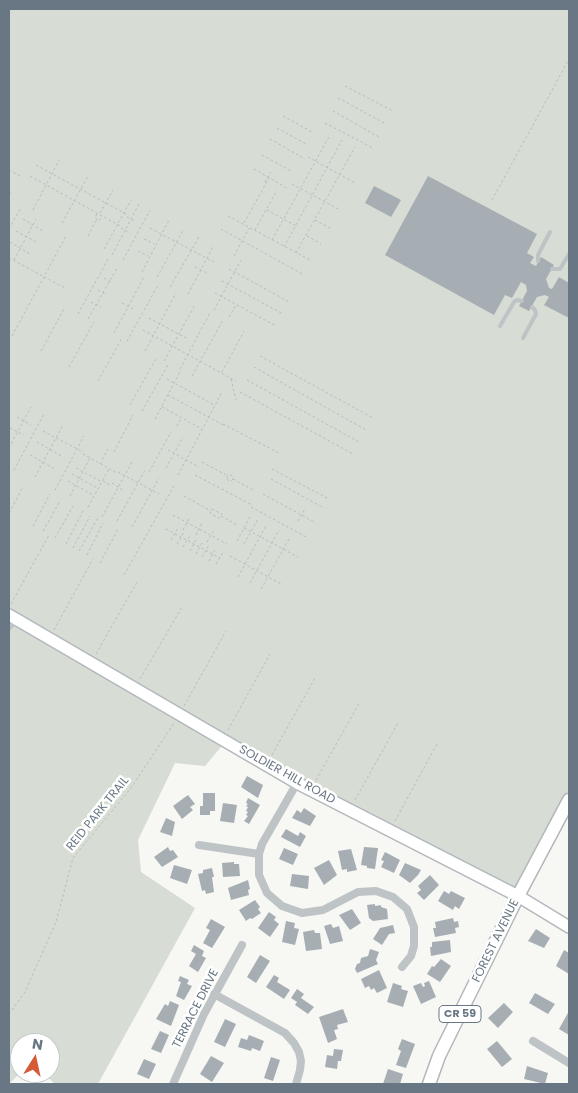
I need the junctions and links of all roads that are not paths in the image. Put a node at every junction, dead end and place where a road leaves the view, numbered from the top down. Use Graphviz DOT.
graph roads {
  1 [pos="550,232"];
  2 [pos="569,254"];
  3 [pos="538,261"];
  4 [pos="552,269"];
  5 [pos="522,301"];
  6 [pos="532,307"];
  7 [pos="500,326"];
  8 [pos="523,338"];
  9 [pos="13,618"];
  10 [pos="9,630"];
  11 [pos="297,783"];
  12 [pos="569,800"];
  13 [pos="199,845"];
  14 [pos="259,854"];
  15 [pos="518,896"];
  16 [pos="569,926"];
  17 [pos="242,946"];
  18 [pos="402,967"];
  19 [pos="214,994"];
  20 [pos="533,1041"];
  21 [pos="569,1063"];
  22 [pos="173,1084"];
  23 [pos="296,1084"];
  24 [pos="429,1084"];
  1 -- 3 [label="lane"];
  2 -- 4 [label="lane"];
  5 -- 7 [label="lane"];
  6 -- 8 [label="lane"];
  9 -- 10 [label="lane"];
  9 -- 11 [label="street, SOLDIER HILL ROAD"];
  11 -- 14 [label="street"];
  11 -- 15 [label="street, SOLDIER HILL ROAD"];
  12 -- 15 [label="main road, FOREST AVENUE / CR 59"];
  13 -- 14 [label="street"];
  14 -- 18 [label="street"];
  15 -- 16 [label="street, SOLDIER HILL ROAD"];
  15 -- 24 [label="main road, FOREST AVENUE / CR 59"];
  17 -- 19 [label="street, TERRACE DRIVE"];
  19 -- 22 [label="street, TERRACE DRIVE"];
  19 -- 23 [label="street"];
  20 -- 21 [label="street"];
}
